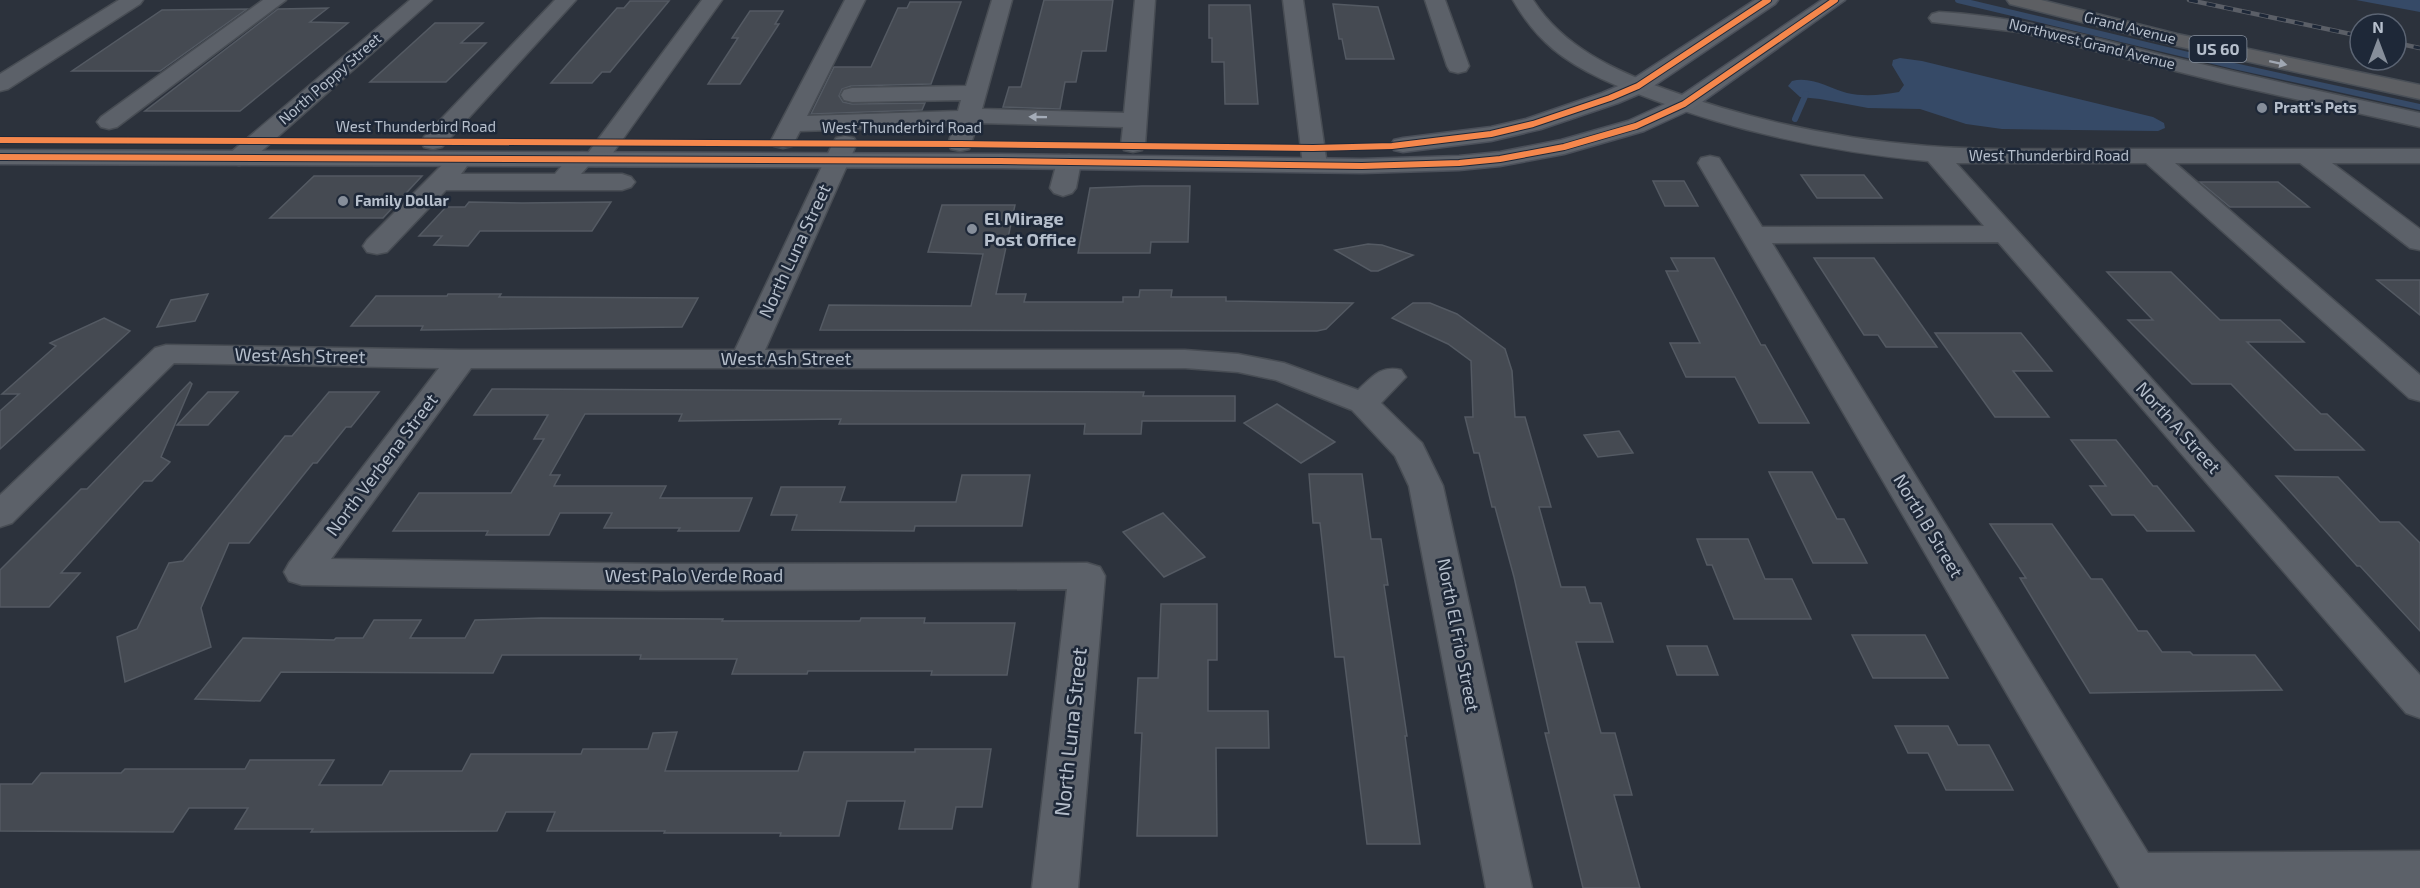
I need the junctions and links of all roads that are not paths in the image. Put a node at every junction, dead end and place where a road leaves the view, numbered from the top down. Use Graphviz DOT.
graph roads {
  1 [pos="133,0"];
  2 [pos="276,0"];
  3 [pos="422,0"];
  4 [pos="566,0"];
  5 [pos="712,0"];
  6 [pos="855,0"];
  7 [pos="1002,0"];
  8 [pos="1145,0"];
  9 [pos="1293,0"];
  10 [pos="1435,0"];
  11 [pos="1523,0"];
  12 [pos="1768,0"];
  13 [pos="1835,0"];
  14 [pos="2017,0"];
  15 [pos="2096,0"];
  16 [pos="1939,18"];
  17 [pos="2348,57"];
  18 [pos="1458,66"];
  19 [pos="0,84"];
  20 [pos="1638,86"];
  21 [pos="2420,92"];
  22 [pos="975,93"];
  23 [pos="852,95"];
  24 [pos="1684,104"];
  25 [pos="968,117"];
  26 [pos="1135,120"];
  27 [pos="2420,120"];
  28 [pos="109,122"];
  29 [pos="787,133"];
  30 [pos="0,140"];
  31 [pos="259,141"];
  32 [pos="433,142"];
  33 [pos="960,144"];
  34 [pos="1133,146"];
  35 [pos="841,152"];
  36 [pos="595,154"];
  37 [pos="1935,154"];
  38 [pos="2152,156"];
  39 [pos="2306,156"];
  40 [pos="2420,156"];
  41 [pos="0,157"];
  42 [pos="1314,157"];
  43 [pos="239,158"];
  44 [pos="462,158"];
  45 [pos="1069,162"];
  46 [pos="1710,163"];
  47 [pos="440,182"];
  48 [pos="562,182"];
  49 [pos="622,182"];
  50 [pos="1063,188"];
  51 [pos="2006,234"];
  52 [pos="1753,235"];
  53 [pos="2420,242"];
  54 [pos="377,246"];
  55 [pos="462,359"];
  56 [pos="746,359"];
  57 [pos="1377,390"];
  58 [pos="2420,391"];
  59 [pos="0,515"];
  60 [pos="302,572"];
  61 [pos="1087,576"];
  62 [pos="2420,702"];
  63 [pos="2420,871"];
  64 [pos="2141,881"];
  65 [pos="1055,888"];
  66 [pos="1509,888"];
  1 -- 19 [label="street"];
  2 -- 28 [label="street"];
  3 -- 31 [label="street, North Poppy Street"];
  4 -- 32 [label="street"];
  5 -- 36 [label="street"];
  6 -- 29 [label="street"];
  7 -- 22 [label="street"];
  8 -- 26 [label="street"];
  9 -- 42 [label="street"];
  10 -- 18 [label="street"];
  11 -- 20 [label="street"];
  12 -- 20 [label="main road, West Thunderbird Road"];
  13 -- 24 [label="main road, West Thunderbird Road"];
  14 -- 21 [label="highway, Grand Avenue / US 60, one-way"];
  15 -- 17 [label="highway, Grand Avenue / US 60"];
  16 -- 27 [label="street, Northwest Grand Avenue"];
  20 -- 24 [label="street, West Thunderbird Road"];
  20 -- 42 [label="main road, West Thunderbird Road"];
  22 -- 23 [label="street"];
  22 -- 25 [label="street"];
  24 -- 37 [label="street, West Thunderbird Road"];
  24 -- 42 [label="main road, West Thunderbird Road"];
  26 -- 25 [label="street, one-way"];
  25 -- 29 [label="street"];
  25 -- 33 [label="street"];
  26 -- 34 [label="street"];
  29 -- 35 [label="main road, West Thunderbird Road"];
  29 -- 36 [label="main road, West Thunderbird Road"];
  30 -- 31 [label="main road, West Thunderbird Road"];
  31 -- 32 [label="main road, West Thunderbird Road"];
  31 -- 43 [label="street, North Poppy Street"];
  32 -- 36 [label="main road, West Thunderbird Road"];
  33 -- 34 [label="main road, West Thunderbird Road"];
  33 -- 35 [label="main road, West Thunderbird Road"];
  34 -- 42 [label="main road, West Thunderbird Road"];
  35 -- 36 [label="main road, West Thunderbird Road"];
  35 -- 45 [label="main road, West Thunderbird Road"];
  35 -- 56 [label="street, North Luna Street"];
  36 -- 44 [label="main road, West Thunderbird Road"];
  36 -- 48 [label="street"];
  37 -- 38 [label="street, West Thunderbird Road"];
  37 -- 51 [label="street, North A Street"];
  38 -- 39 [label="street, West Thunderbird Road"];
  38 -- 58 [label="street"];
  39 -- 40 [label="street, West Thunderbird Road"];
  39 -- 53 [label="street"];
  41 -- 43 [label="main road, West Thunderbird Road"];
  42 -- 45 [label="main road, West Thunderbird Road"];
  43 -- 44 [label="main road, West Thunderbird Road"];
  44 -- 47 [label="street"];
  45 -- 50 [label="street"];
  46 -- 52 [label="street, North B Street"];
  47 -- 48 [label="street"];
  47 -- 54 [label="street"];
  48 -- 49 [label="street"];
  51 -- 52 [label="street"];
  51 -- 62 [label="street, North A Street"];
  52 -- 64 [label="street, North B Street"];
  55 -- 56 [label="street, West Ash Street"];
  55 -- 59 [label="street, West Ash Street"];
  55 -- 60 [label="street, North Verbena Street"];
  56 -- 57 [label="street, West Ash Street"];
  57 -- 66 [label="street, North El Frio Street"];
  60 -- 61 [label="street, West Palo Verde Road"];
  61 -- 65 [label="street, North Luna Street"];
  63 -- 64 [label="street"];
}
